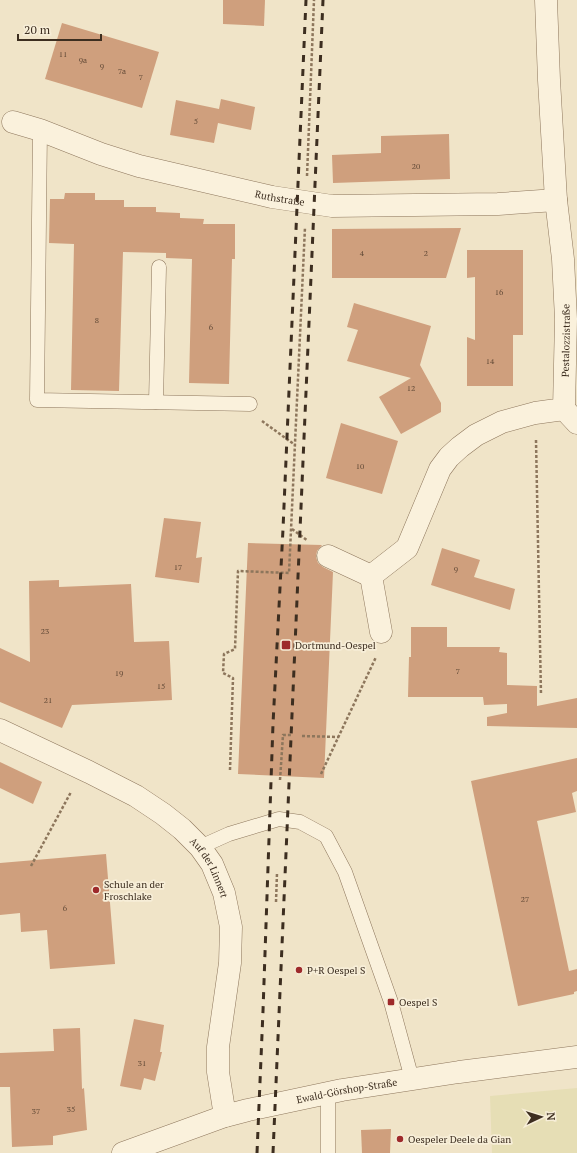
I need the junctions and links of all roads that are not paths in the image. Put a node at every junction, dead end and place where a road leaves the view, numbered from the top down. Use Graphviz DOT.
graph roads {
  1 [pos="546,0"];
  2 [pos="13,122"];
  3 [pos="40,130"];
  4 [pos="556,200"];
  5 [pos="159,267"];
  6 [pos="156,402"];
  7 [pos="250,404"];
  8 [pos="570,416"];
  9 [pos="328,556"];
  10 [pos="371,576"];
  11 [pos="381,632"];
  12 [pos="0,730"];
  13 [pos="200,847"];
  14 [pos="577,1057"];
  15 [pos="412,1079"];
  16 [pos="328,1093"];
  17 [pos="224,1116"];
  18 [pos="147,1149"];
  19 [pos="123,1153"];
  20 [pos="328,1153"];
  1 -- 4 [label="street, Pestalozzistraße"];
  2 -- 3 [label="street, Ruthstraße"];
  3 -- 4 [label="street, Ruthstraße"];
  3 -- 6 [label="lane"];
  4 -- 8 [label="street, Pestalozzistraße"];
  5 -- 6 [label="lane"];
  6 -- 7 [label="lane"];
  8 -- 10 [label="street, Pestalozzistraße"];
  9 -- 10 [label="street"];
  10 -- 11 [label="street"];
  12 -- 13 [label="street, Auf der Linnert"];
  13 -- 15 [label="lane"];
  13 -- 17 [label="street, Auf der Linnert"];
  14 -- 15 [label="street, Ewald-Görshop-Straße"];
  15 -- 16 [label="street, Ewald-Görshop-Straße"];
  16 -- 17 [label="street, Ewald-Görshop-Straße"];
  16 -- 20 [label="lane"];
  17 -- 18 [label="street, Ewald-Görshop-Straße"];
  18 -- 19 [label="street, Ewald-Görshop-Straße"];
}
